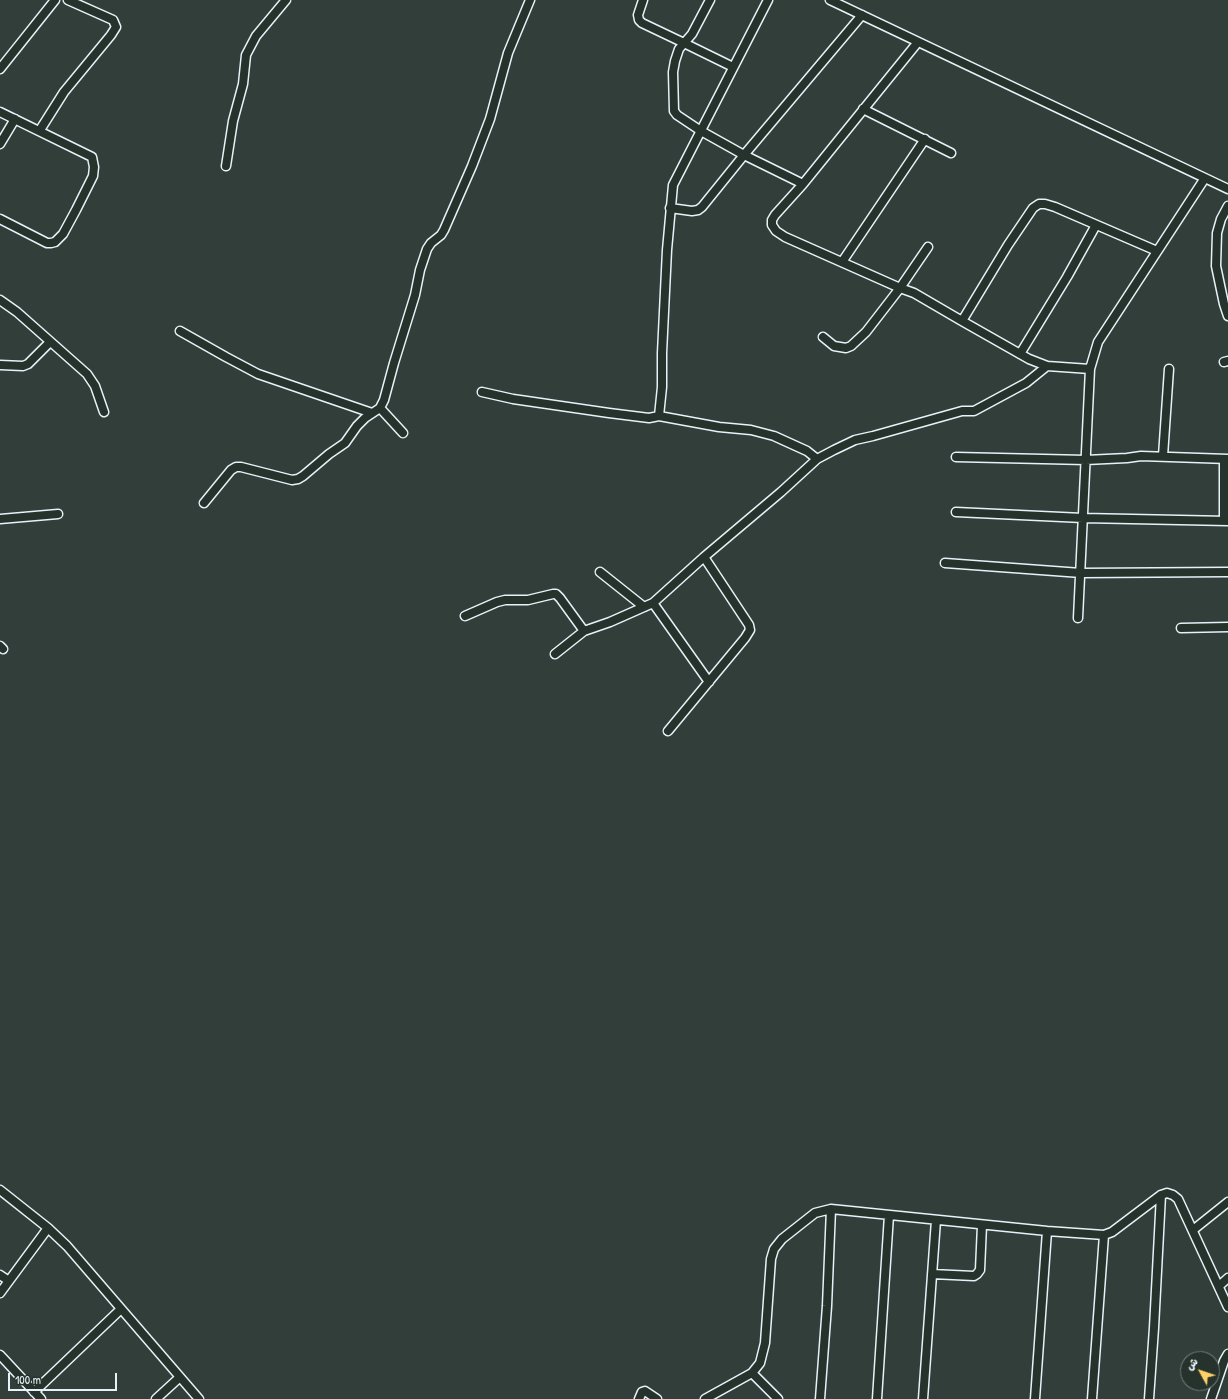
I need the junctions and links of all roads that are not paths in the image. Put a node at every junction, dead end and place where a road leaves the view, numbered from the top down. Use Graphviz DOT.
graph roads {
  1 [pos="55,0"];
  2 [pos="68,0"];
  3 [pos="286,0"];
  4 [pos="530,0"];
  5 [pos="643,0"];
  6 [pos="710,0"];
  7 [pos="768,0"];
  8 [pos="830,0"];
  9 [pos="846,3"];
  10 [pos="862,15"];
  11 [pos="918,42"];
  12 [pos="684,43"];
  13 [pos="733,67"];
  14 [pos="0,69"];
  15 [pos="863,109"];
  16 [pos="0,112"];
  17 [pos="15,119"];
  18 [pos="40,130"];
  19 [pos="701,131"];
  20 [pos="925,139"];
  21 [pos="0,144"];
  22 [pos="951,153"];
  23 [pos="744,155"];
  24 [pos="226,166"];
  25 [pos="1205,178"];
  26 [pos="803,184"];
  27 [pos="1228,189"];
  28 [pos="1228,206"];
  29 [pos="670,208"];
  30 [pos="0,219"];
  31 [pos="1096,225"];
  32 [pos="928,247"];
  33 [pos="1157,251"];
  34 [pos="842,262"];
  35 [pos="900,288"];
  36 [pos="0,300"];
  37 [pos="1228,316"];
  38 [pos="962,321"];
  39 [pos="180,331"];
  40 [pos="823,338"];
  41 [pos="50,342"];
  42 [pos="1020,354"];
  43 [pos="0,365"];
  44 [pos="1047,366"];
  45 [pos="1090,369"];
  46 [pos="1169,369"];
  47 [pos="482,392"];
  48 [pos="380,408"];
  49 [pos="104,412"];
  50 [pos="372,413"];
  51 [pos="659,416"];
  52 [pos="403,433"];
  53 [pos="1163,456"];
  54 [pos="956,457"];
  55 [pos="1226,459"];
  56 [pos="817,460"];
  57 [pos="1086,460"];
  58 [pos="204,503"];
  59 [pos="956,512"];
  60 [pos="58,514"];
  61 [pos="1083,518"];
  62 [pos="0,519"];
  63 [pos="1226,521"];
  64 [pos="704,557"];
  65 [pos="945,563"];
  66 [pos="600,572"];
  67 [pos="1228,572"];
  68 [pos="1081,573"];
  69 [pos="653,603"];
  70 [pos="644,607"];
  71 [pos="465,616"];
  72 [pos="1078,618"];
  73 [pos="1228,627"];
  74 [pos="1181,628"];
  75 [pos="584,631"];
  76 [pos="555,654"];
  77 [pos="709,682"];
  78 [pos="668,732"];
  79 [pos="0,1190"];
  80 [pos="1161,1195"];
  81 [pos="1228,1202"];
  82 [pos="831,1209"];
  83 [pos="889,1215"];
  84 [pos="936,1220"];
  85 [pos="982,1225"];
  86 [pos="48,1228"];
  87 [pos="1192,1230"];
  88 [pos="1047,1231"];
  89 [pos="1104,1235"];
  90 [pos="932,1274"];
  91 [pos="0,1275"];
  92 [pos="1228,1278"];
  93 [pos="9,1281"];
  94 [pos="1218,1286"];
  95 [pos="0,1293"];
  96 [pos="1228,1307"];
  97 [pos="121,1309"];
  98 [pos="0,1354"];
  99 [pos="1228,1354"];
  100 [pos="752,1374"];
  101 [pos="180,1377"];
  102 [pos="34,1392"];
  103 [pos="41,1399"];
  104 [pos="156,1399"];
  105 [pos="199,1399"];
  106 [pos="639,1399"];
  107 [pos="657,1399"];
  108 [pos="705,1399"];
  109 [pos="778,1399"];
  110 [pos="820,1399"];
  111 [pos="877,1399"];
  112 [pos="923,1399"];
  113 [pos="1035,1399"];
  114 [pos="1092,1399"];
  115 [pos="1149,1399"];
  116 [pos="1211,1399"];
  1 -- 14 [label="street"];
  2 -- 18 [label="street"];
  3 -- 24 [label="street"];
  4 -- 48 [label="street"];
  5 -- 12 [label="street"];
  6 -- 12 [label="street"];
  7 -- 13 [label="street"];
  8 -- 9 [label="street"];
  9 -- 10 [label="street"];
  10 -- 11 [label="street"];
  10 -- 23 [label="street"];
  11 -- 15 [label="street"];
  11 -- 25 [label="street"];
  12 -- 13 [label="street"];
  12 -- 19 [label="street"];
  13 -- 19 [label="street"];
  15 -- 20 [label="street"];
  15 -- 26 [label="street"];
  16 -- 17 [label="street"];
  17 -- 18 [label="street"];
  17 -- 21 [label="street"];
  18 -- 30 [label="street"];
  19 -- 23 [label="street"];
  19 -- 29 [label="street"];
  20 -- 22 [label="street"];
  20 -- 34 [label="street"];
  23 -- 26 [label="street"];
  23 -- 29 [label="street"];
  25 -- 27 [label="street"];
  25 -- 33 [label="street"];
  26 -- 34 [label="street"];
  28 -- 37 [label="street"];
  29 -- 51 [label="street"];
  31 -- 33 [label="street"];
  31 -- 38 [label="street"];
  31 -- 42 [label="street"];
  32 -- 35 [label="street"];
  33 -- 45 [label="street"];
  34 -- 35 [label="street"];
  35 -- 38 [label="street"];
  35 -- 40 [label="street"];
  36 -- 41 [label="street"];
  38 -- 42 [label="street"];
  39 -- 50 [label="street"];
  41 -- 43 [label="street"];
  41 -- 49 [label="street"];
  42 -- 44 [label="street"];
  44 -- 45 [label="street"];
  44 -- 56 [label="street"];
  45 -- 57 [label="street"];
  46 -- 53 [label="street"];
  47 -- 51 [label="street"];
  48 -- 50 [label="street"];
  48 -- 52 [label="street"];
  50 -- 58 [label="street"];
  51 -- 56 [label="street"];
  53 -- 55 [label="street"];
  53 -- 57 [label="street"];
  54 -- 57 [label="street"];
  55 -- 63 [label="street"];
  56 -- 64 [label="street"];
  57 -- 61 [label="street"];
  59 -- 61 [label="street"];
  60 -- 62 [label="street"];
  61 -- 63 [label="street"];
  61 -- 68 [label="street"];
  64 -- 69 [label="street"];
  64 -- 77 [label="street"];
  65 -- 68 [label="street"];
  66 -- 70 [label="street"];
  67 -- 68 [label="street"];
  68 -- 72 [label="street"];
  69 -- 70 [label="street"];
  69 -- 77 [label="street"];
  70 -- 75 [label="street"];
  71 -- 75 [label="street"];
  73 -- 74 [label="street"];
  75 -- 76 [label="street"];
  77 -- 78 [label="street"];
  79 -- 86 [label="street"];
  80 -- 87 [label="street"];
  80 -- 89 [label="street"];
  80 -- 115 [label="street"];
  81 -- 87 [label="street"];
  82 -- 83 [label="street"];
  82 -- 100 [label="street"];
  82 -- 110 [label="street"];
  83 -- 84 [label="street"];
  83 -- 111 [label="street"];
  84 -- 85 [label="street"];
  84 -- 90 [label="street"];
  85 -- 88 [label="street"];
  85 -- 90 [label="street"];
  86 -- 93 [label="street"];
  86 -- 97 [label="street"];
  87 -- 94 [label="street"];
  88 -- 89 [label="street"];
  88 -- 113 [label="street"];
  89 -- 114 [label="street"];
  90 -- 112 [label="street"];
  91 -- 93 [label="street"];
  92 -- 94 [label="street"];
  93 -- 95 [label="street"];
  94 -- 96 [label="street"];
  97 -- 101 [label="street"];
  97 -- 102 [label="street"];
  98 -- 102 [label="street"];
  99 -- 116 [label="street"];
  100 -- 108 [label="street"];
  100 -- 109 [label="street"];
  101 -- 104 [label="street"];
  101 -- 105 [label="street"];
  102 -- 103 [label="street"];
  106 -- 107 [label="street"];
}
